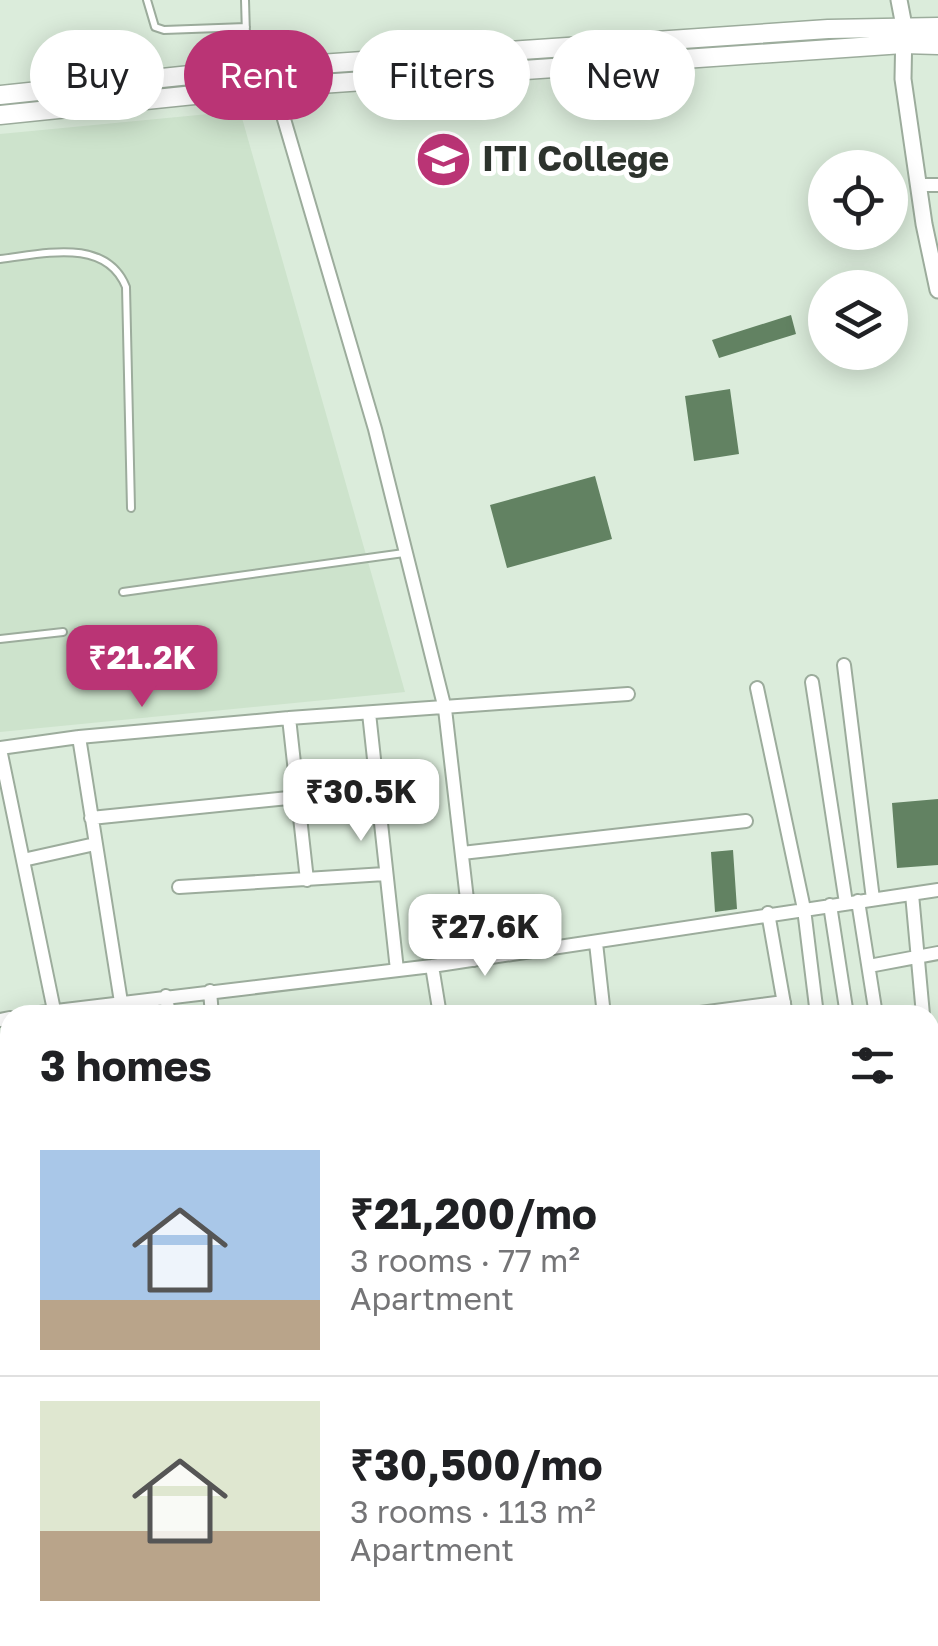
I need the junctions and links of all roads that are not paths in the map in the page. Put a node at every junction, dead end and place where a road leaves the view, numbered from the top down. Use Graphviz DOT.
graph roads {
  1 [pos="147,0"];
  2 [pos="246,0"];
  3 [pos="898,0"];
  4 [pos="246,27"];
  5 [pos="938,27"];
  6 [pos="246,30"];
  7 [pos="904,35"];
  8 [pos="938,45"];
  9 [pos="333,65"];
  10 [pos="184,76"];
  11 [pos="333,82"];
  12 [pos="0,95"];
  13 [pos="184,96"];
  14 [pos="0,115"];
  15 [pos="285,120"];
  16 [pos="918,185"];
  17 [pos="938,185"];
  18 [pos="0,258"];
  19 [pos="938,290"];
  20 [pos="131,508"];
  21 [pos="406,553"];
  22 [pos="123,592"];
  23 [pos="63,632"];
  24 [pos="0,639"];
  25 [pos="844,666"];
  26 [pos="812,682"];
  27 [pos="758,688"];
  28 [pos="628,694"];
  29 [pos="445,709"];
  30 [pos="368,713"];
  31 [pos="289,718"];
  32 [pos="80,737"];
  33 [pos="0,748"];
  34 [pos="298,797"];
  35 [pos="91,818"];
  36 [pos="746,820"];
  37 [pos="95,844"];
  38 [pos="462,853"];
  39 [pos="23,860"];
  40 [pos="385,874"];
  41 [pos="307,880"];
  42 [pos="180,887"];
  43 [pos="938,890"];
  44 [pos="912,894"];
  45 [pos="859,901"];
  46 [pos="830,905"];
  47 [pos="804,908"];
  48 [pos="768,913"];
  49 [pos="596,942"];
  50 [pos="938,953"];
  51 [pos="917,957"];
  52 [pos="474,960"];
  53 [pos="432,966"];
  54 [pos="869,966"];
  55 [pos="397,970"];
  56 [pos="210,991"];
  57 [pos="166,996"];
  58 [pos="120,1002"];
  59 [pos="53,1005"];
  60 [pos="100,1005"];
  61 [pos="167,1005"];
  62 [pos="211,1005"];
  63 [pos="438,1005"];
  64 [pos="603,1005"];
  65 [pos="784,1005"];
  66 [pos="815,1005"];
  67 [pos="845,1005"];
  68 [pos="875,1005"];
  69 [pos="921,1005"];
  1 -- 4 [label="lane"];
  2 -- 4 [label="lane"];
  3 -- 7 [label="street"];
  4 -- 6 [label="lane"];
  5 -- 7 [label="main road"];
  7 -- 8 [label="main road"];
  7 -- 9 [label="main road"];
  7 -- 11 [label="main road"];
  7 -- 16 [label="street"];
  10 -- 12 [label="main road"];
  13 -- 14 [label="main road"];
  15 -- 21 [label="street"];
  16 -- 17 [label="street"];
  16 -- 19 [label="street"];
  18 -- 20 [label="lane"];
  21 -- 22 [label="lane"];
  21 -- 29 [label="street"];
  23 -- 24 [label="lane"];
  25 -- 45 [label="street"];
  26 -- 45 [label="street"];
  27 -- 47 [label="street"];
  28 -- 29 [label="street"];
  29 -- 30 [label="street"];
  29 -- 38 [label="street"];
  30 -- 31 [label="street"];
  30 -- 40 [label="street"];
  31 -- 32 [label="street"];
  31 -- 34 [label="street"];
  32 -- 33 [label="street"];
  32 -- 35 [label="street"];
  33 -- 39 [label="street"];
  34 -- 35 [label="street"];
  34 -- 41 [label="street"];
  35 -- 37 [label="street"];
  36 -- 38 [label="street"];
  37 -- 39 [label="street"];
  37 -- 58 [label="street"];
  38 -- 52 [label="street"];
  39 -- 59 [label="street"];
  40 -- 41 [label="street"];
  40 -- 55 [label="street"];
  41 -- 42 [label="street"];
  43 -- 44 [label="street"];
  44 -- 45 [label="street"];
  44 -- 51 [label="street"];
  45 -- 46 [label="street"];
  45 -- 54 [label="street"];
  46 -- 47 [label="street"];
  46 -- 67 [label="street"];
  47 -- 48 [label="street"];
  47 -- 66 [label="street"];
  48 -- 49 [label="street"];
  48 -- 65 [label="street"];
  49 -- 52 [label="street"];
  49 -- 64 [label="street"];
  50 -- 51 [label="street"];
  51 -- 54 [label="street"];
  51 -- 69 [label="street"];
  52 -- 53 [label="street"];
  53 -- 55 [label="street"];
  53 -- 63 [label="street"];
  54 -- 68 [label="street"];
  55 -- 56 [label="street"];
  56 -- 57 [label="street"];
  56 -- 62 [label="street"];
  57 -- 58 [label="street"];
  57 -- 61 [label="street"];
  58 -- 60 [label="street"];
}
